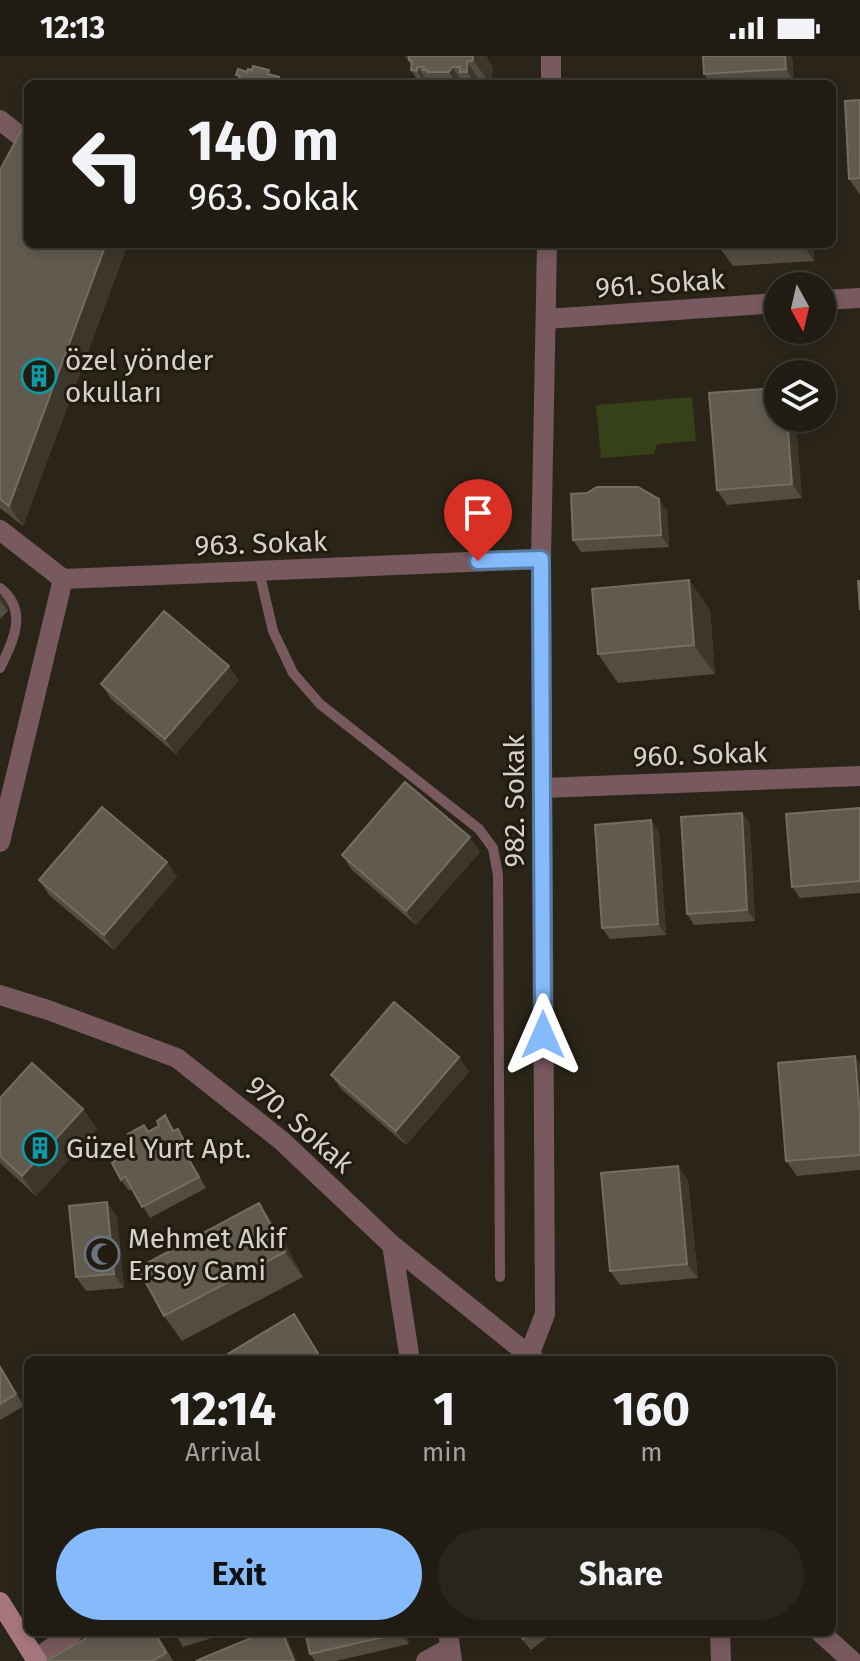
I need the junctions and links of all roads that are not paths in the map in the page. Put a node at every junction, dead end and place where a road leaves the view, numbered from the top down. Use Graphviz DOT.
graph roads {
  1 [pos="551,56"];
  2 [pos="551,80"];
  3 [pos="0,120"];
  4 [pos="24,139"];
  5 [pos="547,248"];
  6 [pos="860,298"];
  7 [pos="836,299"];
  8 [pos="764,304"];
  9 [pos="546,319"];
  10 [pos="0,530"];
  11 [pos="541,559"];
  12 [pos="259,571"];
  13 [pos="63,579"];
  14 [pos="0,588"];
  15 [pos="0,668"];
  16 [pos="860,776"];
  17 [pos="542,788"];
  18 [pos="0,842"];
  19 [pos="0,995"];
  20 [pos="392,1245"];
  21 [pos="500,1277"];
  22 [pos="409,1356"];
  23 [pos="531,1356"];
  24 [pos="532,1356"];
  25 [pos="0,1602"];
  26 [pos="69,1636"];
  27 [pos="720,1636"];
  28 [pos="824,1636"];
  29 [pos="450,1647"];
  30 [pos="36,1660"];
  31 [pos="426,1661"];
  32 [pos="721,1661"];
  33 [pos="852,1661"];
  1 -- 2 [label="street"];
  3 -- 4 [label="street"];
  5 -- 9 [label="street, 982. Sokak"];
  6 -- 7 [label="street"];
  8 -- 9 [label="street, 961. Sokak"];
  9 -- 11 [label="street, 982. Sokak"];
  10 -- 13 [label="street"];
  11 -- 12 [label="street, 963. Sokak"];
  11 -- 17 [label="street, 982. Sokak"];
  12 -- 13 [label="street, 963. Sokak"];
  12 -- 21 [label="lane"];
  13 -- 18 [label="street"];
  14 -- 15 [label="lane"];
  16 -- 17 [label="street, 960. Sokak"];
  17 -- 24 [label="street, 982. Sokak"];
  19 -- 20 [label="street, 970. Sokak"];
  20 -- 22 [label="street"];
  20 -- 23 [label="street, 970. Sokak"];
  25 -- 30 [label="street"];
  26 -- 30 [label="street"];
  27 -- 32 [label="street"];
  28 -- 33 [label="street"];
  29 -- 31 [label="street"];
}
